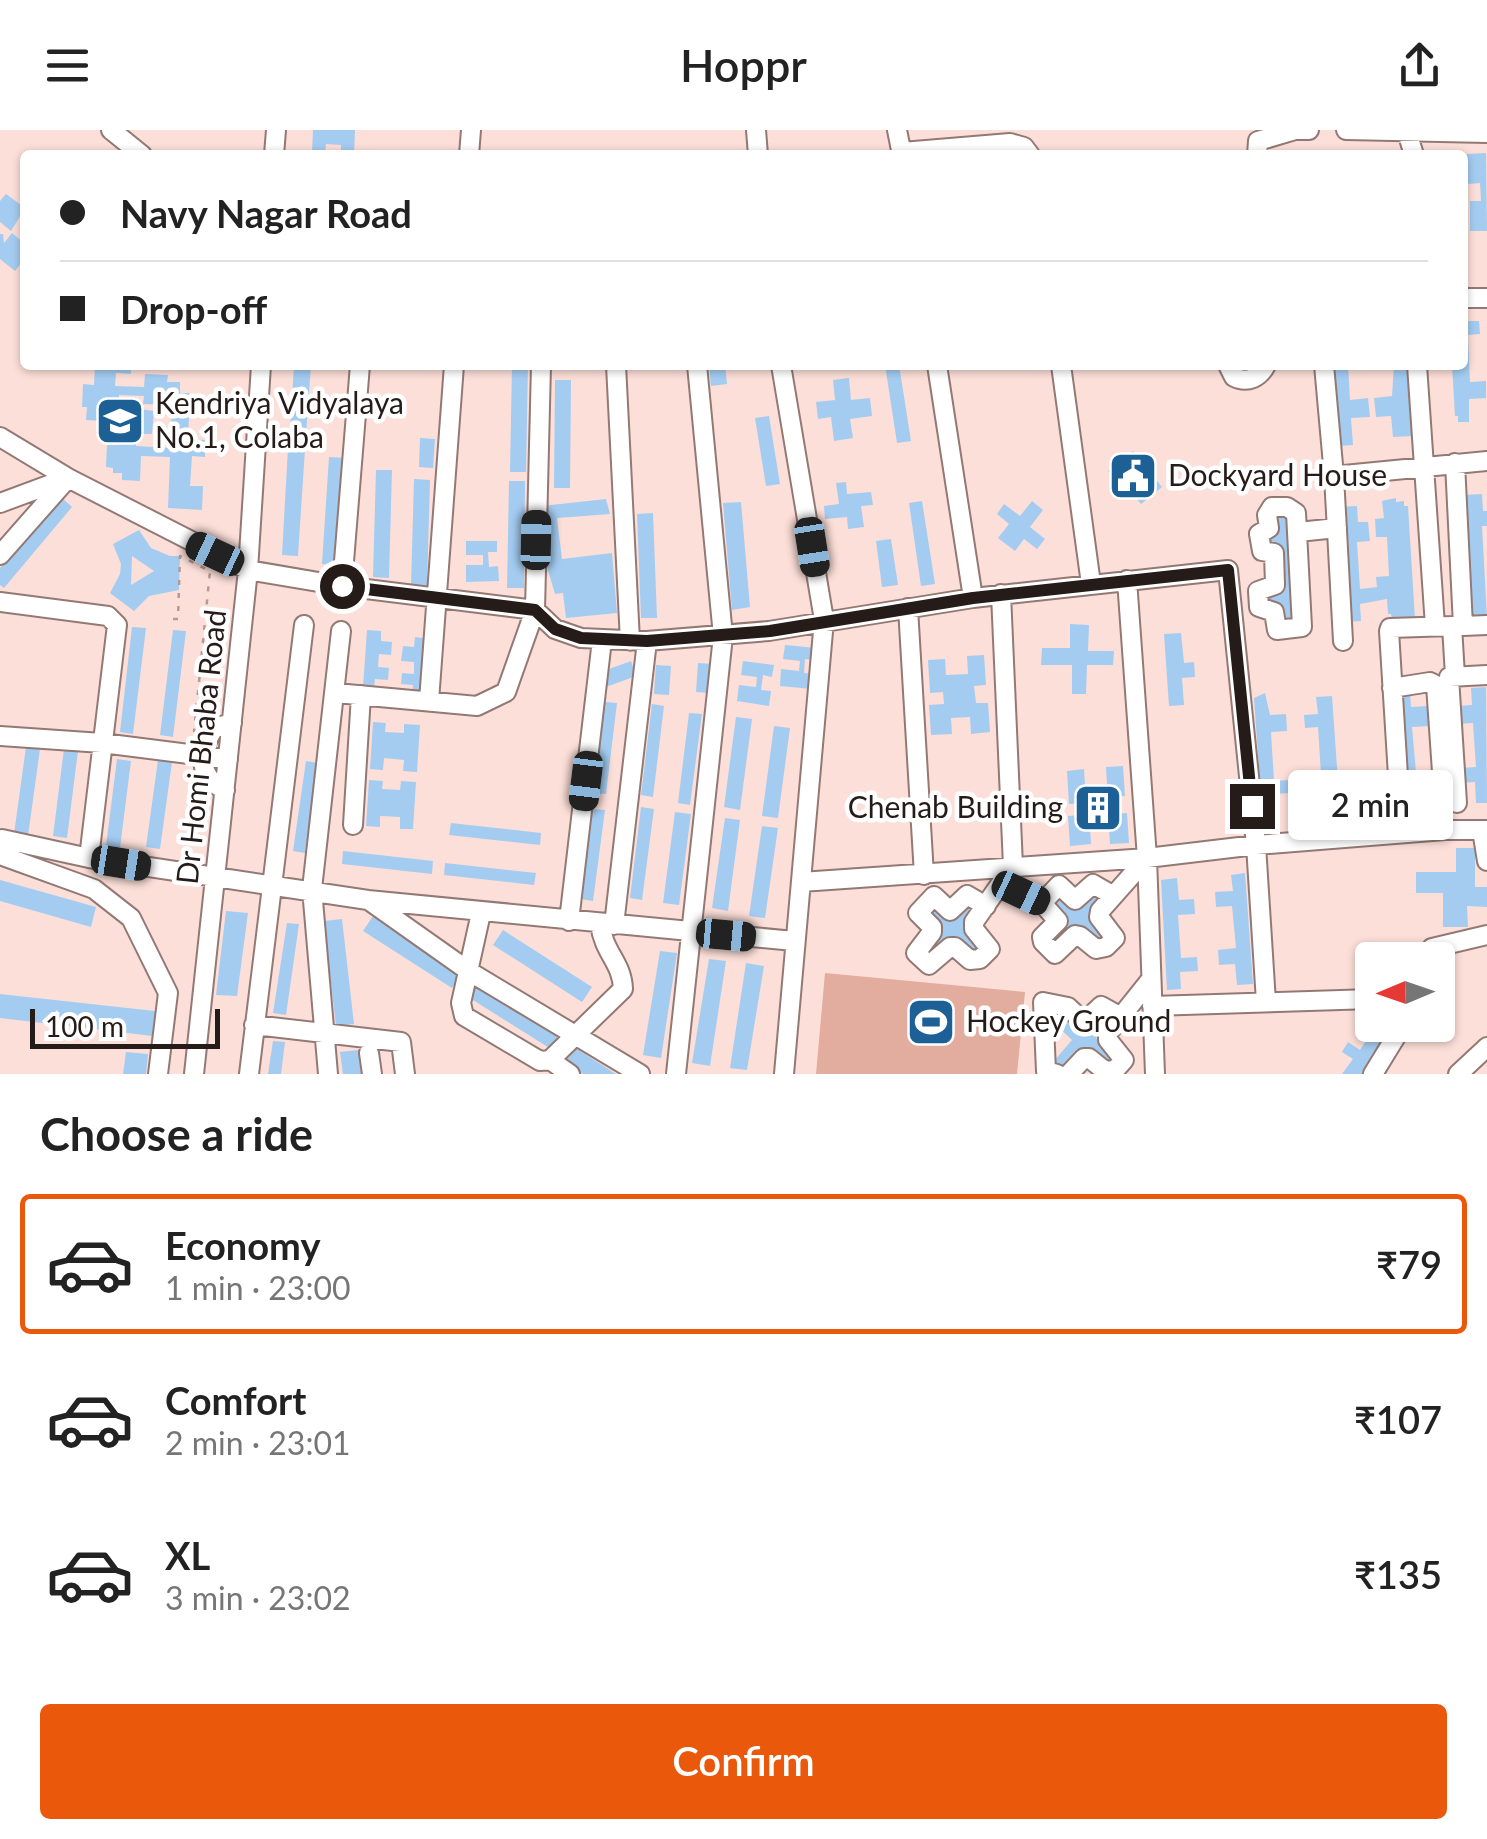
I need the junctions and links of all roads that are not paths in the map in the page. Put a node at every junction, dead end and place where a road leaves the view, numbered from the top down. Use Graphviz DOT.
graph roads {
  1 [pos="110,130"];
  2 [pos="1310,130"];
  3 [pos="1346,130"];
  4 [pos="1407,132"];
  5 [pos="1487,133"];
  6 [pos="136,150"];
  7 [pos="941,150"];
  8 [pos="1027,150"];
  9 [pos="1257,150"];
  10 [pos="261,370"];
  11 [pos="360,370"];
  12 [pos="454,370"];
  13 [pos="541,370"];
  14 [pos="616,370"];
  15 [pos="698,370"];
  16 [pos="782,370"];
  17 [pos="938,370"];
  18 [pos="1063,370"];
  19 [pos="1230,370"];
  20 [pos="1264,370"];
  21 [pos="1324,370"];
  22 [pos="1418,370"];
  23 [pos="0,438"];
  24 [pos="1487,461"];
  25 [pos="1455,463"];
  26 [pos="1424,467"];
  27 [pos="1334,476"];
  28 [pos="68,478"];
  29 [pos="0,504"];
  30 [pos="1337,528"];
  31 [pos="1298,532"];
  32 [pos="0,555"];
  33 [pos="248,570"];
  34 [pos="1127,580"];
  35 [pos="1091,584"];
  36 [pos="342,586"];
  37 [pos="1000,594"];
  38 [pos="438,598"];
  39 [pos="973,598"];
  40 [pos="0,602"];
  41 [pos="908,608"];
  42 [pos="535,610"];
  43 [pos="824,620"];
  44 [pos="304,624"];
  45 [pos="1487,625"];
  46 [pos="1450,626"];
  47 [pos="341,632"];
  48 [pos="723,636"];
  49 [pos="602,640"];
  50 [pos="638,641"];
  51 [pos="1343,642"];
  52 [pos="1487,675"];
  53 [pos="1456,676"];
  54 [pos="1392,688"];
  55 [pos="336,693"];
  56 [pos="361,695"];
  57 [pos="429,702"];
  58 [pos="232,723"];
  59 [pos="0,736"];
  60 [pos="102,743"];
  61 [pos="197,756"];
  62 [pos="228,759"];
  63 [pos="225,790"];
  64 [pos="1457,803"];
  65 [pos="354,825"];
  66 [pos="1484,830"];
  67 [pos="1256,845"];
  68 [pos="1,846"];
  69 [pos="89,858"];
  70 [pos="1147,858"];
  71 [pos="1487,861"];
  72 [pos="1012,866"];
  73 [pos="924,875"];
  74 [pos="218,878"];
  75 [pos="801,882"];
  76 [pos="1001,884"];
  77 [pos="273,885"];
  78 [pos="312,889"];
  79 [pos="1112,895"];
  80 [pos="368,900"];
  81 [pos="1042,903"];
  82 [pos="986,906"];
  83 [pos="481,912"];
  84 [pos="569,921"];
  85 [pos="607,925"];
  86 [pos="692,933"];
  87 [pos="1487,934"];
  88 [pos="794,940"];
  89 [pos="1455,945"];
  90 [pos="470,972"];
  91 [pos="1151,980"];
  92 [pos="1355,999"];
  93 [pos="1266,1002"];
  94 [pos="1152,1006"];
  95 [pos="1121,1018"];
  96 [pos="254,1025"];
  97 [pos="324,1032"];
  98 [pos="572,1035"];
  99 [pos="1393,1042"];
  100 [pos="1487,1047"];
  101 [pos="369,1053"];
  102 [pos="550,1060"];
  103 [pos="1050,1073"];
  104 [pos="158,1074"];
  105 [pos="194,1074"];
  106 [pos="248,1074"];
  107 [pos="328,1074"];
  108 [pos="372,1074"];
  109 [pos="405,1074"];
  110 [pos="570,1074"];
  111 [pos="640,1074"];
  112 [pos="676,1074"];
  113 [pos="784,1074"];
  114 [pos="1069,1074"];
  115 [pos="1155,1074"];
  116 [pos="1373,1074"];
  117 [pos="1458,1074"];
  1 -- 6 [label="street"];
  2 -- 9 [label="street"];
  3 -- 4 [label="street"];
  4 -- 5 [label="street"];
  7 -- 8 [label="street"];
  10 -- 33 [label="street, Dr Homi Bhaba Road"];
  11 -- 36 [label="street"];
  12 -- 38 [label="street"];
  13 -- 42 [label="street"];
  14 -- 50 [label="street"];
  15 -- 48 [label="street"];
  16 -- 43 [label="street"];
  17 -- 39 [label="street"];
  18 -- 35 [label="street"];
  19 -- 20 [label="street"];
  21 -- 27 [label="street"];
  22 -- 26 [label="street"];
  23 -- 28 [label="street"];
  24 -- 25 [label="street"];
  25 -- 26 [label="street"];
  25 -- 46 [label="street"];
  26 -- 27 [label="street"];
  26 -- 46 [label="street"];
  27 -- 30 [label="street"];
  28 -- 29 [label="street"];
  28 -- 32 [label="street"];
  28 -- 33 [label="street"];
  30 -- 31 [label="street"];
  30 -- 51 [label="street"];
  31 -- 31 [label="street"];
  33 -- 36 [label="street"];
  33 -- 58 [label="street, Dr Homi Bhaba Road"];
  34 -- 35 [label="street"];
  34 -- 67 [label="street"];
  34 -- 70 [label="street"];
  35 -- 37 [label="street"];
  36 -- 38 [label="street"];
  37 -- 39 [label="street"];
  37 -- 72 [label="street"];
  38 -- 42 [label="street"];
  38 -- 57 [label="street"];
  39 -- 41 [label="street"];
  40 -- 60 [label="street"];
  41 -- 43 [label="street"];
  41 -- 73 [label="street"];
  42 -- 49 [label="street"];
  42 -- 57 [label="street"];
  43 -- 48 [label="street"];
  43 -- 75 [label="street"];
  44 -- 77 [label="street"];
  45 -- 46 [label="street"];
  46 -- 53 [label="street"];
  46 -- 54 [label="street"];
  47 -- 55 [label="street"];
  48 -- 50 [label="street"];
  48 -- 86 [label="street"];
  49 -- 50 [label="street"];
  49 -- 84 [label="street"];
  50 -- 85 [label="street"];
  52 -- 53 [label="street"];
  53 -- 64 [label="street"];
  54 -- 54 [label="street"];
  55 -- 56 [label="street"];
  55 -- 78 [label="street"];
  56 -- 57 [label="street"];
  56 -- 65 [label="street"];
  58 -- 61 [label="street"];
  58 -- 62 [label="street, Dr Homi Bhaba Road"];
  59 -- 60 [label="street"];
  60 -- 61 [label="street"];
  60 -- 69 [label="street"];
  61 -- 62 [label="street"];
  61 -- 63 [label="street"];
  62 -- 63 [label="street, Dr Homi Bhaba Road"];
  63 -- 74 [label="street, Dr Homi Bhaba Road"];
  66 -- 67 [label="street"];
  66 -- 71 [label="street"];
  67 -- 70 [label="street"];
  67 -- 93 [label="street"];
  68 -- 69 [label="street"];
  68 -- 104 [label="street"];
  69 -- 74 [label="street"];
  70 -- 72 [label="street"];
  70 -- 79 [label="street"];
  70 -- 91 [label="street"];
  72 -- 73 [label="street"];
  72 -- 76 [label="street"];
  73 -- 75 [label="street"];
  74 -- 77 [label="street"];
  74 -- 105 [label="street, Dr Homi Bhaba Road"];
  75 -- 88 [label="street"];
  76 -- 81 [label="street"];
  76 -- 82 [label="street"];
  77 -- 78 [label="street"];
  77 -- 96 [label="street"];
  78 -- 80 [label="street"];
  78 -- 97 [label="street"];
  79 -- 81 [label="street"];
  79 -- 81 [label="street"];
  80 -- 83 [label="street"];
  80 -- 90 [label="street"];
  82 -- 82 [label="street"];
  83 -- 84 [label="street"];
  83 -- 90 [label="street"];
  84 -- 85 [label="street"];
  85 -- 86 [label="street"];
  85 -- 98 [label="street"];
  86 -- 88 [label="street"];
  86 -- 112 [label="street"];
  87 -- 89 [label="street"];
  88 -- 113 [label="street"];
  90 -- 98 [label="street"];
  90 -- 102 [label="street"];
  91 -- 94 [label="street"];
  91 -- 95 [label="street"];
  92 -- 93 [label="street"];
  93 -- 94 [label="street"];
  94 -- 115 [label="street"];
  95 -- 103 [label="street"];
  95 -- 114 [label="street"];
  96 -- 97 [label="street"];
  96 -- 106 [label="street"];
  97 -- 107 [label="street"];
  97 -- 109 [label="street"];
  98 -- 102 [label="street"];
  98 -- 111 [label="street"];
  99 -- 116 [label="street"];
  100 -- 117 [label="street"];
  101 -- 108 [label="street"];
  102 -- 110 [label="street"];
}
